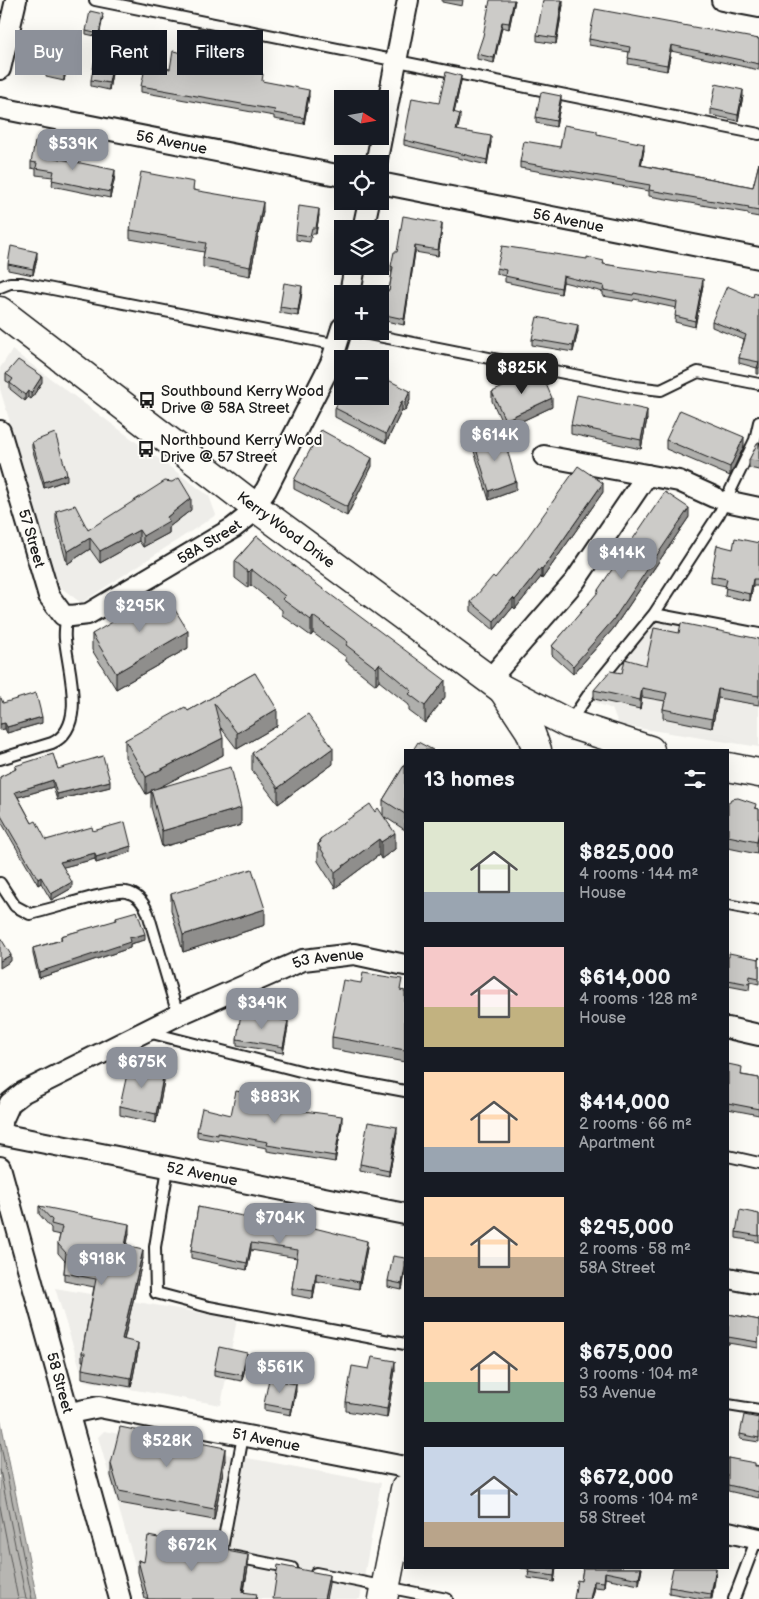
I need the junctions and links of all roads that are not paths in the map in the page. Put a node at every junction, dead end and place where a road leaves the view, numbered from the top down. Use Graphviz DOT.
graph roads {
  1 [pos="16,0"];
  2 [pos="96,0"];
  3 [pos="408,0"];
  4 [pos="722,0"];
  5 [pos="759,7"];
  6 [pos="396,62"];
  7 [pos="0,69"];
  8 [pos="0,108"];
  9 [pos="759,134"];
  10 [pos="378,155"];
  11 [pos="334,174"];
  12 [pos="389,185"];
  13 [pos="759,258"];
  14 [pos="0,287"];
  15 [pos="0,311"];
  16 [pos="334,332"];
  17 [pos="389,338"];
  18 [pos="338,340"];
  19 [pos="759,384"];
  20 [pos="759,422"];
  21 [pos="0,431"];
  22 [pos="544,456"];
  23 [pos="647,475"];
  24 [pos="720,499"];
  25 [pos="255,507"];
  26 [pos="759,508"];
  27 [pos="654,614"];
  28 [pos="65,615"];
  29 [pos="759,634"];
  30 [pos="496,684"];
  31 [pos="576,734"];
  32 [pos="537,749"];
  33 [pos="645,749"];
  34 [pos="0,759"];
  35 [pos="729,767"];
  36 [pos="759,773"];
  37 [pos="0,882"];
  38 [pos="729,905"];
  39 [pos="759,911"];
  40 [pos="404,964"];
  41 [pos="178,1015"];
  42 [pos="729,1028"];
  43 [pos="147,1032"];
  44 [pos="759,1035"];
  45 [pos="404,1091"];
  46 [pos="0,1126"];
  47 [pos="0,1134"];
  48 [pos="729,1156"];
  49 [pos="759,1163"];
  50 [pos="0,1167"];
  51 [pos="168,1168"];
  52 [pos="404,1214"];
  53 [pos="729,1278"];
  54 [pos="759,1284"];
  55 [pos="404,1344"];
  56 [pos="729,1404"];
  57 [pos="759,1410"];
  58 [pos="70,1414"];
  59 [pos="243,1436"];
  60 [pos="404,1467"];
  61 [pos="404,1494"];
  62 [pos="729,1532"];
  63 [pos="758,1539"];
  64 [pos="385,1593"];
  65 [pos="120,1599"];
  66 [pos="447,1599"];
  67 [pos="734,1599"];
  1 -- 7 [label="street"];
  2 -- 6 [label="lane"];
  3 -- 6 [label="street"];
  4 -- 5 [label="street"];
  6 -- 9 [label="lane"];
  6 -- 10 [label="street"];
  8 -- 11 [label="street, 56 Avenue"];
  12 -- 13 [label="street, 56 Avenue"];
  14 -- 16 [label="lane"];
  15 -- 25 [label="street, Kerry Wood Drive"];
  17 -- 19 [label="lane"];
  18 -- 25 [label="street, 58A Street"];
  20 -- 24 [label="lane"];
  21 -- 28 [label="street, 57 Street"];
  22 -- 23 [label="street"];
  23 -- 24 [label="street"];
  23 -- 30 [label="street"];
  24 -- 26 [label="street"];
  24 -- 27 [label="lane"];
  25 -- 28 [label="street, 58A Street"];
  25 -- 30 [label="street, Kerry Wood Drive"];
  27 -- 29 [label="lane"];
  27 -- 31 [label="lane"];
  28 -- 34 [label="lane"];
  30 -- 31 [label="street, Kerry Wood Drive"];
  30 -- 32 [label="street"];
  31 -- 33 [label="street, Kerry Wood Drive"];
  35 -- 36 [label="street"];
  37 -- 41 [label="lane"];
  38 -- 39 [label="lane"];
  40 -- 41 [label="street, 53 Avenue"];
  41 -- 43 [label="street, 53 Avenue"];
  42 -- 44 [label="street"];
  43 -- 45 [label="lane"];
  43 -- 46 [label="street, 53 Avenue"];
  47 -- 51 [label="street, 52 Avenue"];
  48 -- 49 [label="lane"];
  50 -- 58 [label="street, 58 Street"];
  51 -- 52 [label="street, 52 Avenue"];
  51 -- 55 [label="lane"];
  53 -- 54 [label="street"];
  56 -- 57 [label="lane"];
  58 -- 59 [label="street, 51 Avenue"];
  58 -- 65 [label="street, 58 Street"];
  59 -- 60 [label="street, 51 Avenue"];
  59 -- 64 [label="lane"];
  61 -- 64 [label="street"];
  62 -- 63 [label="street"];
  63 -- 67 [label="lane"];
  64 -- 66 [label="lane"];
}
